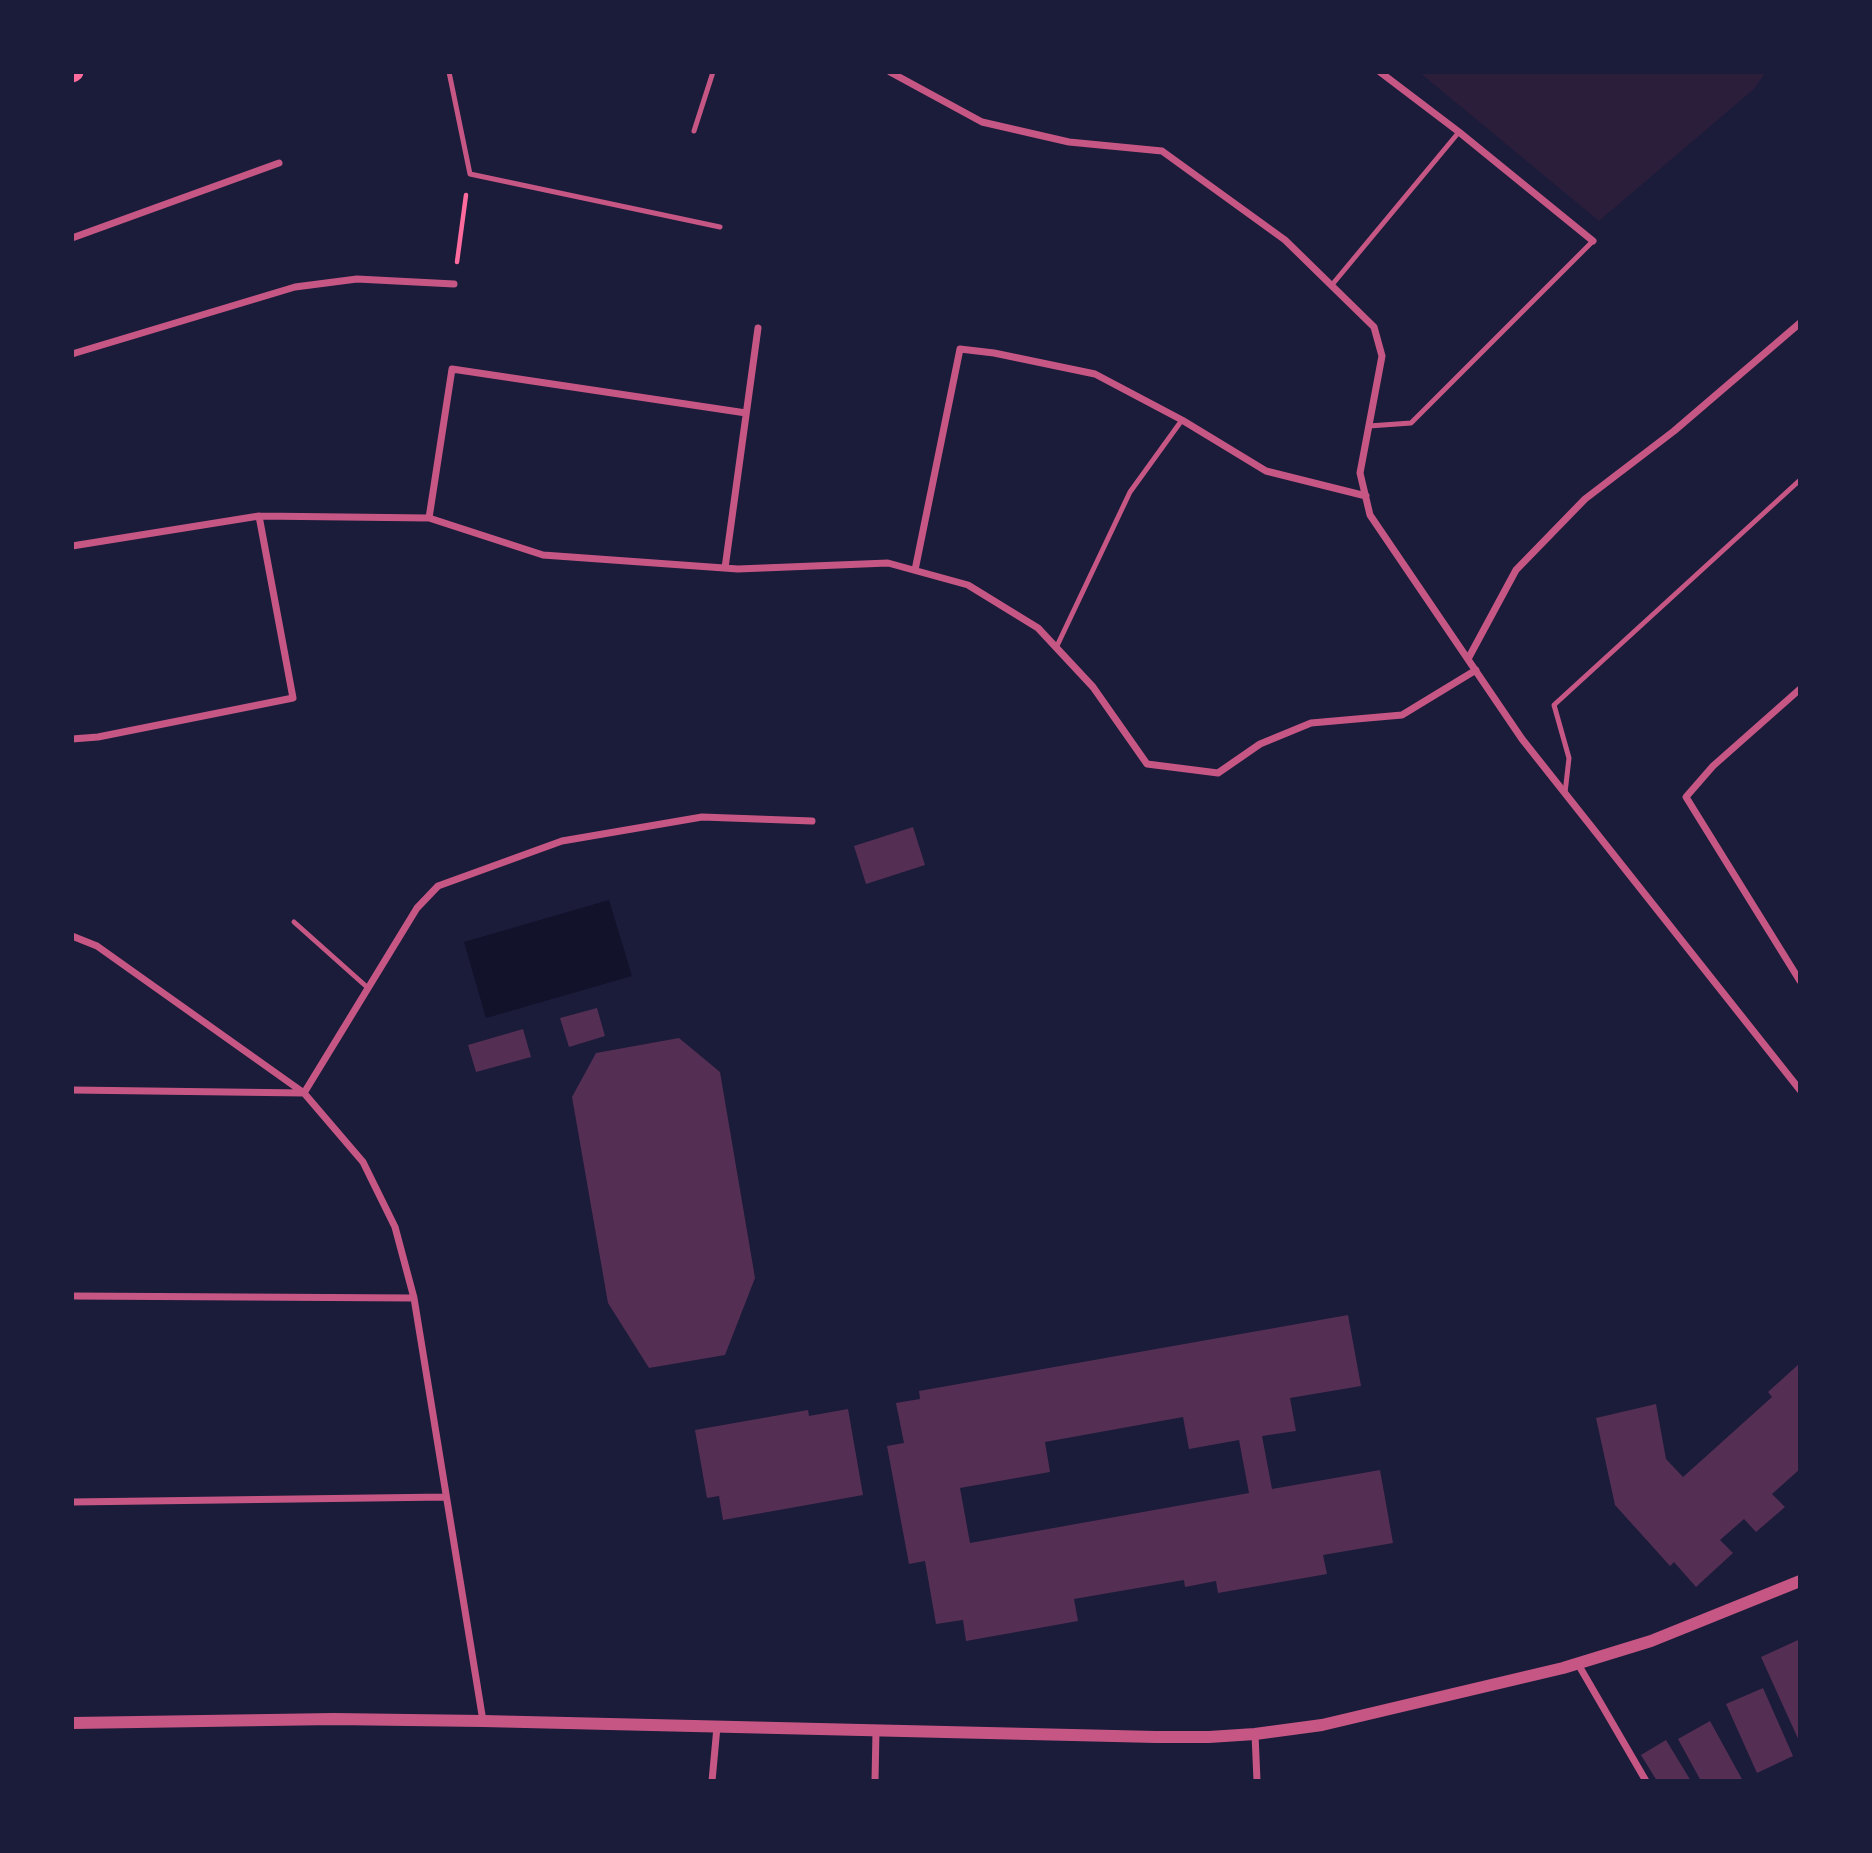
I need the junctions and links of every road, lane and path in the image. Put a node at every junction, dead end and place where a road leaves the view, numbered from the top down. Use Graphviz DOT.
graph roads {
  1 [pos="449,72"];
  2 [pos="713,72"];
  3 [pos="890,72"];
  4 [pos="1380,72"];
  5 [pos="694,131"];
  6 [pos="1459,132"];
  7 [pos="279,163"];
  8 [pos="470,174"];
  9 [pos="720,227"];
  10 [pos="72,238"];
  11 [pos="1593,241"];
  12 [pos="454,284"];
  13 [pos="1331,286"];
  14 [pos="1800,323"];
  15 [pos="758,328"];
  16 [pos="72,354"];
  17 [pos="746,413"];
  18 [pos="1182,420"];
  19 [pos="1369,426"];
  20 [pos="1800,480"];
  21 [pos="1366,496"];
  22 [pos="259,516"];
  23 [pos="429,518"];
  24 [pos="72,546"];
  25 [pos="724,568"];
  26 [pos="915,570"];
  27 [pos="1056,648"];
  28 [pos="1468,659"];
  29 [pos="1476,670"];
  30 [pos="1800,689"];
  31 [pos="72,740"];
  32 [pos="1565,793"];
  33 [pos="812,821"];
  34 [pos="294,922"];
  35 [pos="72,936"];
  36 [pos="1800,981"];
  37 [pos="368,988"];
  38 [pos="72,1090"];
  39 [pos="1800,1090"];
  40 [pos="304,1094"];
  41 [pos="72,1296"];
  42 [pos="414,1298"];
  43 [pos="446,1497"];
  44 [pos="72,1502"];
  45 [pos="1800,1581"];
  46 [pos="1578,1664"];
  47 [pos="483,1721"];
  48 [pos="72,1723"];
  49 [pos="717,1727"];
  50 [pos="876,1731"];
  51 [pos="1255,1734"];
  52 [pos="712,1781"];
  53 [pos="875,1781"];
  54 [pos="1257,1781"];
  55 [pos="1646,1781"];
  1 -- 8 [label="lane"];
  2 -- 5 [label="lane"];
  3 -- 13 [label="street"];
  4 -- 6 [label="street"];
  6 -- 11 [label="street"];
  6 -- 13 [label="lane"];
  7 -- 10 [label="street"];
  8 -- 9 [label="lane"];
  8 -- 12 [label="path"];
  11 -- 19 [label="lane"];
  12 -- 16 [label="street"];
  13 -- 19 [label="street"];
  14 -- 28 [label="street"];
  15 -- 17 [label="street"];
  17 -- 23 [label="street"];
  17 -- 25 [label="street"];
  18 -- 21 [label="street"];
  18 -- 26 [label="street"];
  18 -- 27 [label="lane"];
  19 -- 21 [label="street"];
  20 -- 32 [label="lane"];
  21 -- 28 [label="street"];
  22 -- 23 [label="street"];
  22 -- 24 [label="street"];
  22 -- 31 [label="street"];
  23 -- 25 [label="street"];
  25 -- 26 [label="street"];
  26 -- 27 [label="street"];
  27 -- 29 [label="street"];
  28 -- 29 [label="street"];
  29 -- 32 [label="street"];
  30 -- 36 [label="street"];
  32 -- 39 [label="street"];
  33 -- 37 [label="street"];
  34 -- 37 [label="lane"];
  35 -- 40 [label="street"];
  37 -- 40 [label="street"];
  38 -- 40 [label="street"];
  40 -- 42 [label="street"];
  41 -- 42 [label="street"];
  42 -- 43 [label="street"];
  43 -- 44 [label="street"];
  43 -- 47 [label="street"];
  45 -- 46 [label="street"];
  46 -- 51 [label="street"];
  46 -- 55 [label="street"];
  47 -- 48 [label="street"];
  47 -- 49 [label="street"];
  49 -- 50 [label="street"];
  49 -- 52 [label="street"];
  50 -- 51 [label="street"];
  50 -- 53 [label="street"];
  51 -- 54 [label="street"];
}
